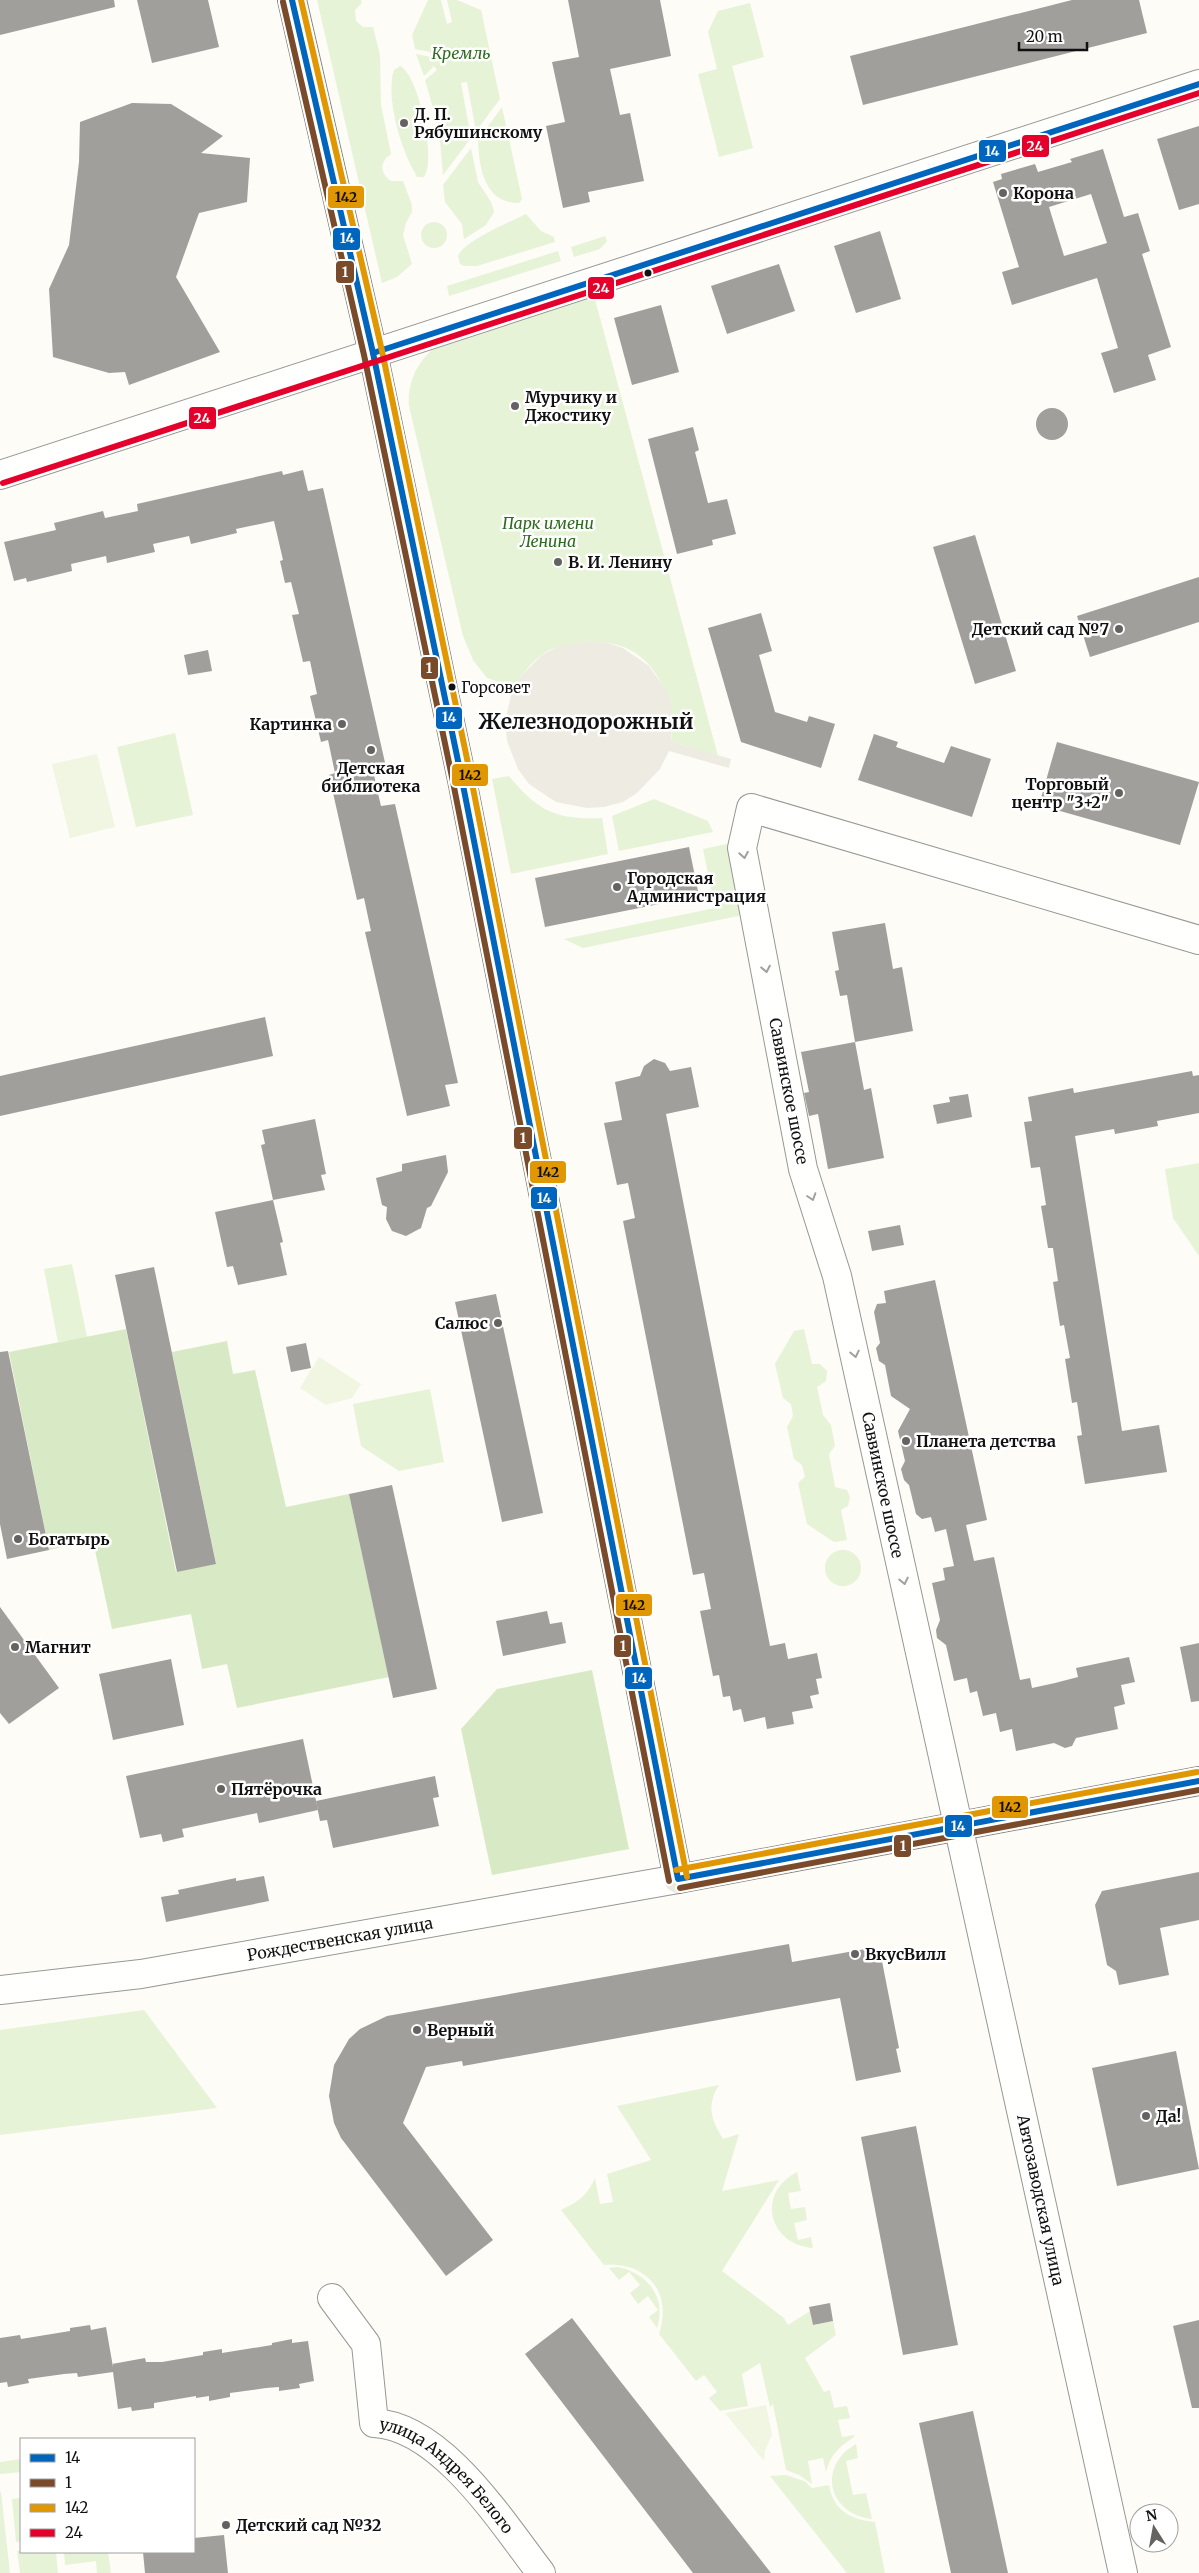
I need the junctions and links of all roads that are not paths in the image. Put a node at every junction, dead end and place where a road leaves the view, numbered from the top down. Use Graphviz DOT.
graph roads {
  1 [pos="292,0"];
  2 [pos="1199,84"];
  3 [pos="373,353"];
  4 [pos="0,475"];
  5 [pos="1199,940"];
  6 [pos="1199,1781"];
  7 [pos="959,1827"];
  8 [pos="678,1879"];
  9 [pos="0,1990"];
  10 [pos="332,2298"];
  11 [pos="541,2573"];
  12 [pos="1123,2573"];
  1 -- 3 [label="main road"];
  2 -- 3 [label="street"];
  3 -- 4 [label="street"];
  3 -- 8 [label="main road"];
  5 -- 7 [label="street, Саввинское шоссе, one-way"];
  6 -- 7 [label="main road"];
  7 -- 8 [label="main road"];
  7 -- 12 [label="street, Автозаводская улица"];
  8 -- 9 [label="street, Рождественская улица"];
  10 -- 11 [label="street, улица Андрея Белого"];
}
